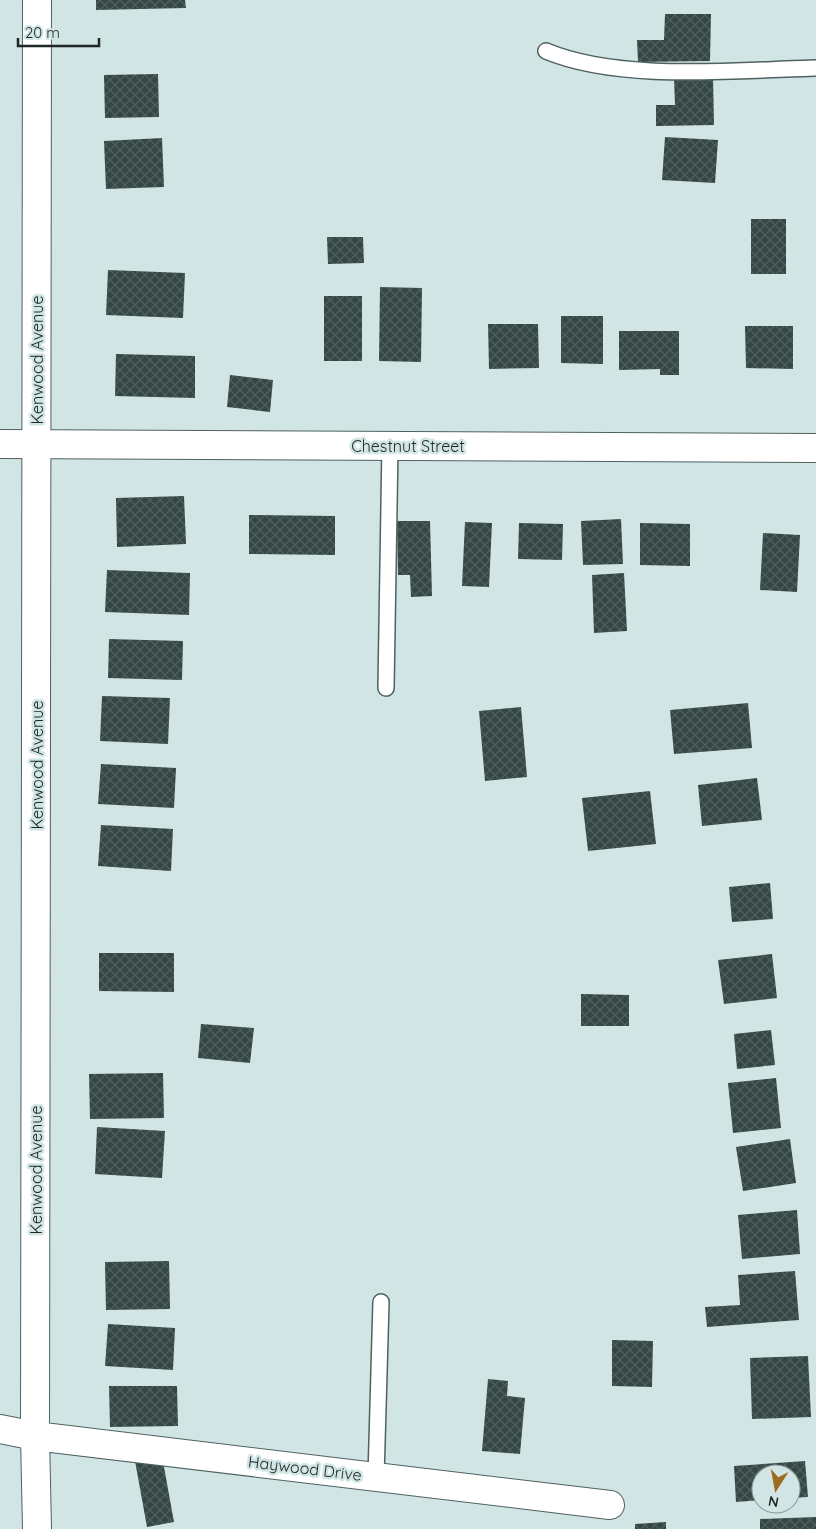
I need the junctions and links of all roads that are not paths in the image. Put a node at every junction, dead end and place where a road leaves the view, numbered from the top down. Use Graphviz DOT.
graph roads {
  1 [pos="36,0"];
  2 [pos="546,51"];
  3 [pos="816,68"];
  4 [pos="0,444"];
  5 [pos="37,444"];
  6 [pos="390,445"];
  7 [pos="816,448"];
  8 [pos="386,688"];
  9 [pos="381,1302"];
  10 [pos="0,1429"];
  11 [pos="35,1436"];
  12 [pos="376,1477"];
  13 [pos="610,1505"];
  14 [pos="37,1529"];
  1 -- 5 [label="street, Kenwood Avenue"];
  2 -- 3 [label="lane"];
  4 -- 5 [label="street, Chestnut Street"];
  5 -- 6 [label="street, Chestnut Street"];
  5 -- 11 [label="street, Kenwood Avenue"];
  6 -- 7 [label="street, Chestnut Street"];
  6 -- 8 [label="lane"];
  9 -- 12 [label="lane"];
  10 -- 11 [label="street, Haywood Drive"];
  11 -- 12 [label="street, Haywood Drive"];
  11 -- 14 [label="street, Kenwood Avenue"];
  12 -- 13 [label="street, Haywood Drive"];
}
